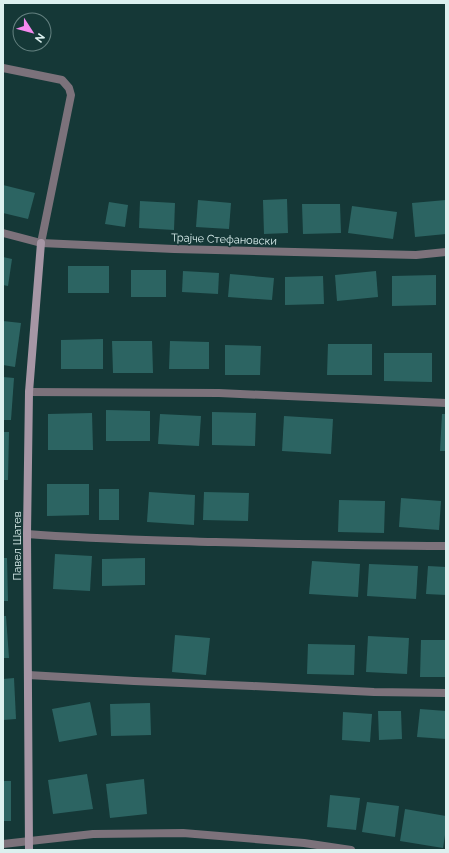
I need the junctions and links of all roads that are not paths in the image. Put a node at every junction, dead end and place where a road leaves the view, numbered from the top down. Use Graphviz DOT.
graph roads {
  1 [pos="3,68"];
  2 [pos="3,233"];
  3 [pos="41,243"];
  4 [pos="446,252"];
  5 [pos="30,392"];
  6 [pos="446,403"];
  7 [pos="27,534"];
  8 [pos="446,546"];
  9 [pos="28,675"];
  10 [pos="446,693"];
  11 [pos="29,841"];
  12 [pos="3,844"];
  13 [pos="29,850"];
  14 [pos="351,850"];
  1 -- 3 [label="street"];
  2 -- 3 [label="street, Трајче Стефановски"];
  3 -- 4 [label="street, Трајче Стефановски"];
  3 -- 5 [label="street, Павел Шатев"];
  5 -- 6 [label="street"];
  5 -- 7 [label="street, Павел Шатев"];
  7 -- 8 [label="street"];
  7 -- 9 [label="street, Павел Шатев"];
  9 -- 10 [label="street"];
  9 -- 11 [label="street, Павел Шатев"];
  11 -- 12 [label="street"];
  11 -- 13 [label="street, Павел Шатев"];
  11 -- 14 [label="street"];
}
